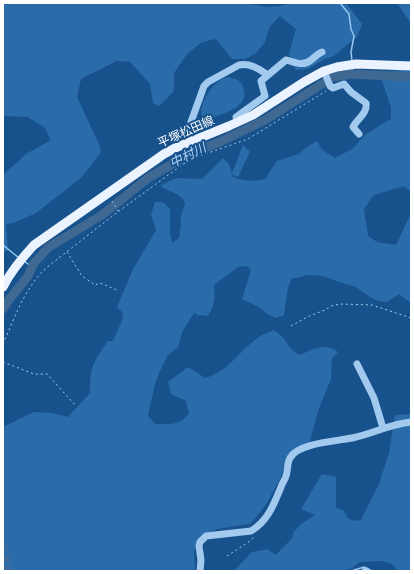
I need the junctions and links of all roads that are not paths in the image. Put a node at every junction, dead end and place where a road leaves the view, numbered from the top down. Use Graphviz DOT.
graph roads {
  1 [pos="322,52"];
  2 [pos="411,66"];
  3 [pos="325,73"];
  4 [pos="268,75"];
  5 [pos="238,122"];
  6 [pos="359,134"];
  7 [pos="195,140"];
  8 [pos="3,287"];
  9 [pos="357,364"];
  10 [pos="411,422"];
  11 [pos="383,428"];
  12 [pos="200,571"];
  1 -- 4 [label="street"];
  2 -- 3 [label="main road, 平塚松田線"];
  3 -- 5 [label="main road, 平塚松田線"];
  3 -- 6 [label="street"];
  4 -- 5 [label="street"];
  4 -- 7 [label="street"];
  5 -- 7 [label="main road, 平塚松田線"];
  7 -- 8 [label="main road, 平塚松田線"];
  9 -- 11 [label="street"];
  10 -- 11 [label="street"];
  11 -- 12 [label="street"];
}
